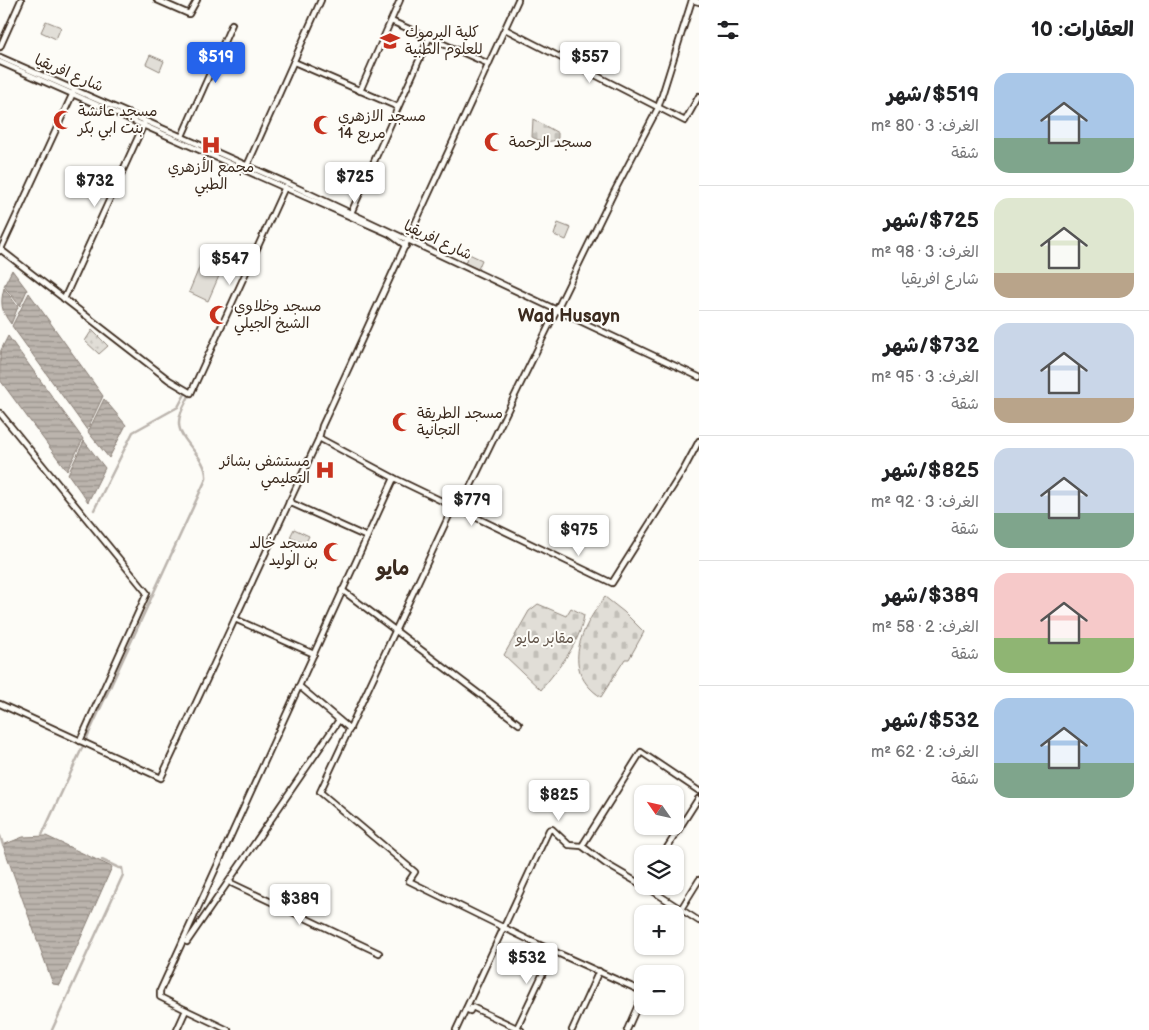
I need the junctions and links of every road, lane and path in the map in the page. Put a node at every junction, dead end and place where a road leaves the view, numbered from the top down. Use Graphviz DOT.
graph roads {
  1 [pos="21,0"];
  2 [pos="157,0"];
  3 [pos="197,0"];
  4 [pos="321,0"];
  5 [pos="400,0"];
  6 [pos="518,0"];
  7 [pos="692,0"];
  8 [pos="699,2"];
  9 [pos="391,21"];
  10 [pos="232,24"];
  11 [pos="505,29"];
  12 [pos="429,38"];
  13 [pos="0,47"];
  14 [pos="0,57"];
  15 [pos="0,62"];
  16 [pos="294,62"];
  17 [pos="489,64"];
  18 [pos="28,71"];
  19 [pos="36,74"];
  20 [pos="360,91"];
  21 [pos="73,93"];
  22 [pos="699,96"];
  23 [pos="111,107"];
  24 [pos="398,107"];
  25 [pos="658,108"];
  26 [pos="117,110"];
  27 [pos="144,124"];
  28 [pos="167,132"];
  29 [pos="182,136"];
  30 [pos="248,166"];
  31 [pos="263,175"];
  32 [pos="270,178"];
  33 [pos="285,187"];
  34 [pos="313,198"];
  35 [pos="321,201"];
  36 [pos="351,213"];
  37 [pos="407,242"];
  38 [pos="1,251"];
  39 [pos="64,300"];
  40 [pos="557,311"];
  41 [pos="699,378"];
  42 [pos="0,413"];
  43 [pos="319,438"];
  44 [pos="699,441"];
  45 [pos="394,478"];
  46 [pos="289,502"];
  47 [pos="453,507"];
  48 [pos="459,510"];
  49 [pos="367,537"];
  50 [pos="342,590"];
  51 [pos="235,619"];
  52 [pos="395,630"];
  53 [pos="314,654"];
  54 [pos="299,686"];
  55 [pos="0,704"];
  56 [pos="339,720"];
  57 [pos="519,724"];
  58 [pos="350,730"];
  59 [pos="83,742"];
  60 [pos="699,791"];
  61 [pos="698,799"];
  62 [pos="669,845"];
  63 [pos="582,846"];
  64 [pos="634,879"];
  65 [pos="699,880"];
  66 [pos="229,882"];
  67 [pos="659,895"];
  68 [pos="675,905"];
  69 [pos="683,905"];
  70 [pos="684,911"];
  71 [pos="699,921"];
  72 [pos="504,927"];
  73 [pos="184,940"];
  74 [pos="554,950"];
  75 [pos="379,953"];
  76 [pos="599,971"];
  77 [pos="634,987"];
  78 [pos="466,1009"];
  79 [pos="185,1012"];
  80 [pos="634,1014"];
  81 [pos="519,1029"];
  82 [pos="176,1030"];
  83 [pos="228,1030"];
  84 [pos="456,1030"];
  85 [pos="572,1030"];
  86 [pos="627,1030"];
  1 -- 13 [label="street"];
  2 -- 3 [label="street"];
  4 -- 16 [label="street"];
  5 -- 9 [label="street"];
  6 -- 11 [label="street"];
  7 -- 8 [label="street"];
  7 -- 25 [label="street"];
  9 -- 12 [label="street"];
  9 -- 20 [label="street"];
  10 -- 29 [label="street"];
  11 -- 17 [label="street"];
  11 -- 25 [label="street"];
  12 -- 17 [label="street"];
  12 -- 24 [label="street"];
  14 -- 18 [label="street, شارع افريقيا"];
  15 -- 18 [label="street, شارع افريقيا"];
  16 -- 20 [label="street"];
  16 -- 30 [label="street"];
  17 -- 37 [label="street"];
  18 -- 19 [label="street, شارع افريقيا"];
  19 -- 21 [label="street, شارع افريقيا"];
  19 -- 23 [label="street, شارع افريقيا"];
  20 -- 24 [label="street"];
  21 -- 23 [label="street, شارع افريقيا"];
  21 -- 38 [label="street"];
  22 -- 25 [label="street"];
  23 -- 26 [label="street, شارع افريقيا"];
  24 -- 36 [label="street"];
  25 -- 40 [label="street"];
  26 -- 27 [label="street, شارع افريقيا"];
  26 -- 28 [label="street, شارع افريقيا"];
  27 -- 28 [label="street, شارع افريقيا"];
  27 -- 39 [label="street"];
  28 -- 29 [label="street, شارع افريقيا"];
  28 -- 31 [label="street, شارع افريقيا"];
  29 -- 30 [label="street, شارع افريقيا"];
  30 -- 31 [label="street, شارع افريقيا"];
  31 -- 32 [label="street, شارع افريقيا"];
  32 -- 33 [label="street, شارع افريقيا"];
  32 -- 34 [label="street, شارع افريقيا"];
  33 -- 34 [label="street, شارع افريقيا"];
  33 -- 39 [label="street"];
  34 -- 35 [label="street, شارع افريقيا"];
  35 -- 36 [label="street, شارع افريقيا"];
  35 -- 37 [label="street, شارع افريقيا"];
  36 -- 37 [label="street, شارع افريقيا"];
  37 -- 40 [label="street, شارع افريقيا"];
  37 -- 43 [label="street"];
  38 -- 39 [label="street"];
  40 -- 41 [label="street, شارع افريقيا"];
  40 -- 48 [label="street"];
  42 -- 59 [label="street"];
  43 -- 45 [label="street"];
  43 -- 46 [label="street"];
  44 -- 48 [label="street"];
  45 -- 47 [label="street"];
  45 -- 49 [label="street"];
  46 -- 49 [label="street"];
  46 -- 51 [label="street"];
  47 -- 48 [label="street"];
  47 -- 52 [label="street"];
  49 -- 50 [label="street"];
  50 -- 52 [label="street"];
  50 -- 53 [label="street"];
  51 -- 53 [label="street"];
  51 -- 59 [label="street"];
  52 -- 57 [label="street"];
  52 -- 58 [label="street"];
  53 -- 54 [label="street"];
  54 -- 56 [label="street"];
  54 -- 73 [label="street"];
  55 -- 59 [label="street"];
  56 -- 58 [label="street"];
  56 -- 66 [label="street"];
  58 -- 72 [label="street"];
  60 -- 63 [label="street"];
  61 -- 62 [label="street"];
  63 -- 64 [label="street"];
  63 -- 72 [label="street"];
  65 -- 69 [label="street"];
  66 -- 73 [label="street"];
  66 -- 75 [label="street"];
  67 -- 68 [label="street"];
  70 -- 71 [label="street"];
  72 -- 74 [label="street"];
  72 -- 78 [label="street"];
  73 -- 79 [label="street"];
  74 -- 76 [label="street"];
  74 -- 81 [label="street"];
  76 -- 77 [label="street"];
  76 -- 85 [label="street"];
  78 -- 81 [label="street"];
  78 -- 84 [label="street"];
  79 -- 82 [label="street"];
  79 -- 83 [label="street"];
  80 -- 86 [label="street"];
}
